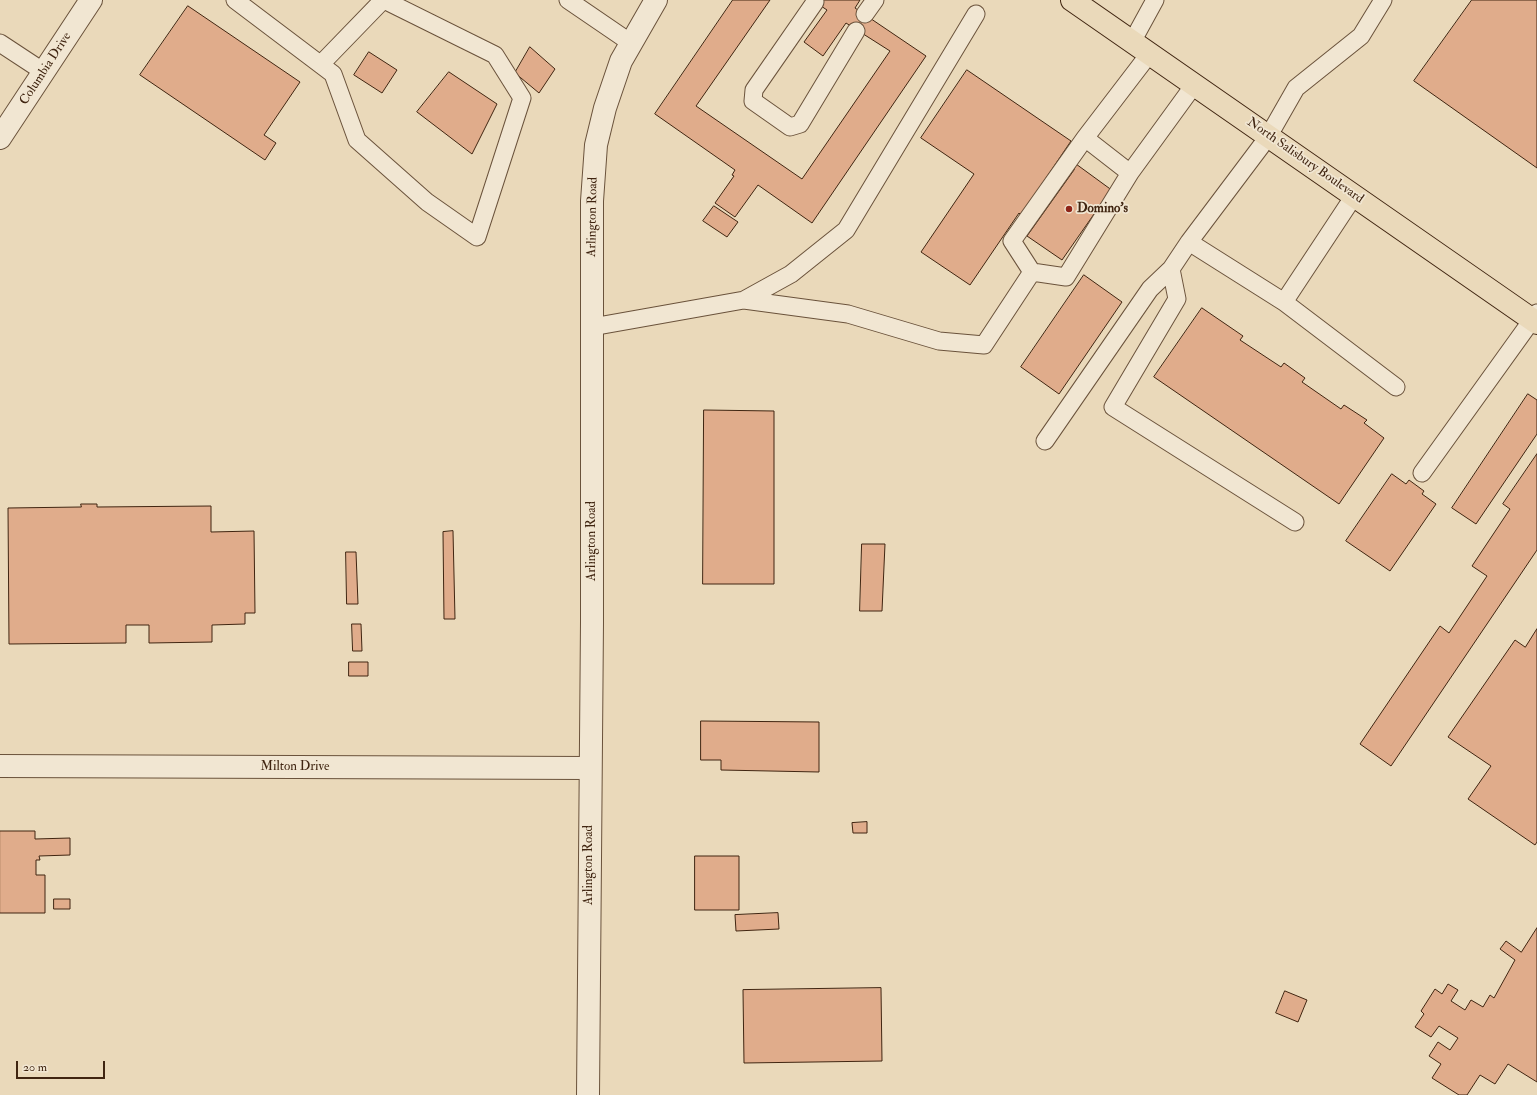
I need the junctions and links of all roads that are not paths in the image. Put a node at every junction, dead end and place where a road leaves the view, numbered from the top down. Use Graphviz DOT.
graph roads {
  1 [pos="235,0"];
  2 [pos="383,0"];
  3 [pos="568,0"];
  4 [pos="656,0"];
  5 [pos="1072,0"];
  6 [pos="1155,0"];
  7 [pos="1383,0"];
  8 [pos="87,1"];
  9 [pos="815,2"];
  10 [pos="976,14"];
  11 [pos="856,31"];
  12 [pos="1132,42"];
  13 [pos="0,43"];
  14 [pos="631,43"];
  15 [pos="1150,53"];
  16 [pos="321,64"];
  17 [pos="44,72"];
  18 [pos="1194,85"];
  19 [pos="1268,136"];
  20 [pos="0,138"];
  21 [pos="1085,138"];
  22 [pos="1130,172"];
  23 [pos="1354,196"];
  24 [pos="1190,242"];
  25 [pos="1171,269"];
  26 [pos="1032,272"];
  27 [pos="744,300"];
  28 [pos="1284,302"];
  29 [pos="1535,318"];
  30 [pos="592,327"];
  31 [pos="1396,387"];
  32 [pos="1044,441"];
  33 [pos="1422,473"];
  34 [pos="1295,522"];
  35 [pos="0,766"];
  36 [pos="590,768"];
  37 [pos="588,1095"];
  1 -- 16 [label="lane"];
  2 -- 16 [label="lane"];
  2 -- 16 [label="lane"];
  3 -- 14 [label="lane"];
  4 -- 14 [label="street, Arlington Road"];
  5 -- 12 [label="main road, North Salisbury Boulevard"];
  6 -- 12 [label="lane"];
  7 -- 19 [label="lane"];
  8 -- 17 [label="street, Columbia Drive"];
  9 -- 11 [label="lane"];
  10 -- 27 [label="lane"];
  12 -- 15 [label="main road, North Salisbury Boulevard"];
  13 -- 17 [label="lane"];
  14 -- 30 [label="street, Arlington Road"];
  15 -- 18 [label="main road, North Salisbury Boulevard"];
  15 -- 21 [label="lane"];
  17 -- 20 [label="street, Columbia Drive"];
  18 -- 19 [label="main road, North Salisbury Boulevard"];
  18 -- 22 [label="lane"];
  19 -- 23 [label="main road, North Salisbury Boulevard"];
  19 -- 24 [label="lane"];
  21 -- 22 [label="lane"];
  21 -- 26 [label="lane"];
  22 -- 26 [label="lane"];
  23 -- 28 [label="lane"];
  23 -- 29 [label="main road, North Salisbury Boulevard"];
  24 -- 25 [label="lane"];
  24 -- 28 [label="lane"];
  25 -- 32 [label="lane"];
  25 -- 34 [label="lane"];
  26 -- 27 [label="lane"];
  27 -- 30 [label="lane"];
  28 -- 31 [label="lane"];
  29 -- 33 [label="lane"];
  30 -- 36 [label="street, Arlington Road"];
  35 -- 36 [label="street, Milton Drive"];
  36 -- 37 [label="street, Arlington Road"];
}
